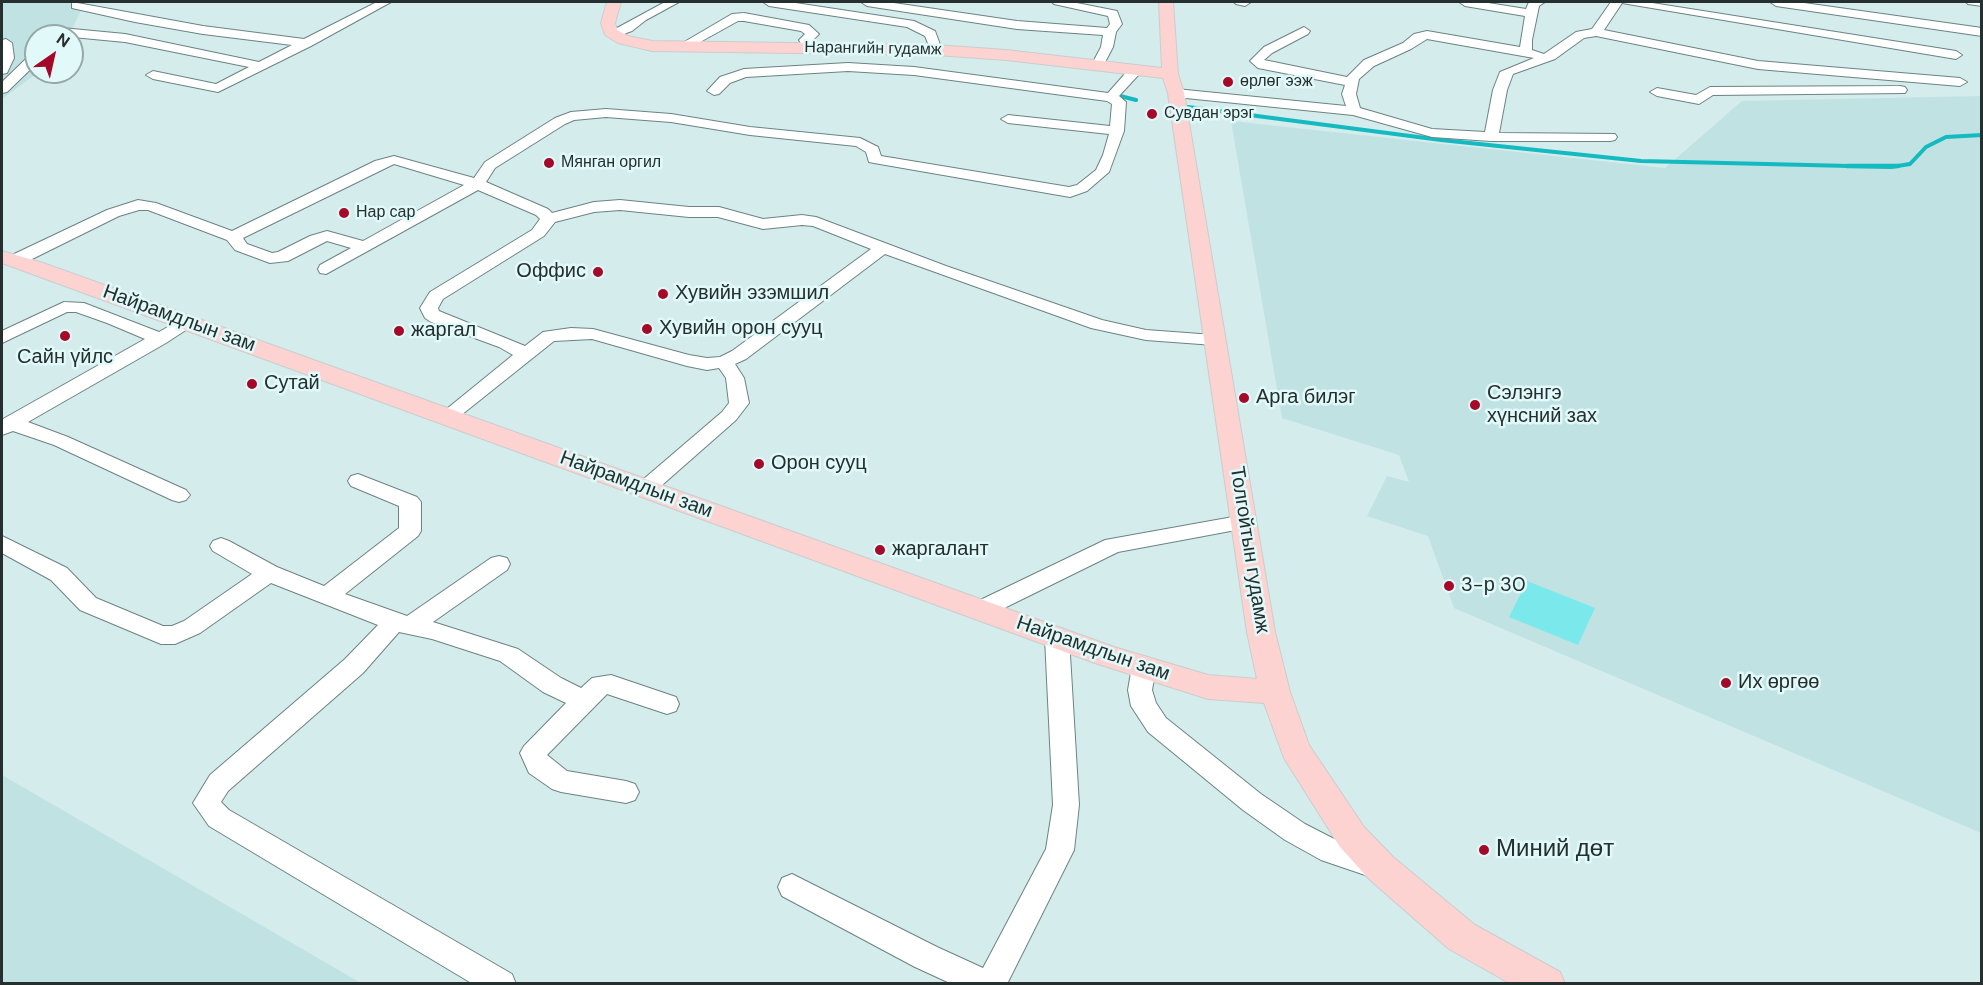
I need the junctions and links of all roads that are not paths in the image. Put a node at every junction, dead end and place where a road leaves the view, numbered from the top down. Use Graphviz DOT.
graph roads {
  1 [pos="385,2"];
  2 [pos="614,2"];
  3 [pos="672,2"];
  4 [pos="768,2"];
  5 [pos="867,2"];
  6 [pos="1058,2"];
  7 [pos="1166,2"];
  8 [pos="1240,2"];
  9 [pos="1245,2"];
  10 [pos="1465,2"];
  11 [pos="1539,2"];
  12 [pos="1617,2"];
  13 [pos="1626,2"];
  14 [pos="1776,2"];
  15 [pos="1972,2"];
  16 [pos="77,3"];
  17 [pos="1982,3"];
  18 [pos="1531,14"];
  19 [pos="65,24"];
  20 [pos="1110,32"];
  21 [pos="1304,32"];
  22 [pos="1596,32"];
  23 [pos="1982,32"];
  24 [pos="612,34"];
  25 [pos="84,35"];
  26 [pos="307,43"];
  27 [pos="6,44"];
  28 [pos="680,48"];
  29 [pos="809,48"];
  30 [pos="936,50"];
  31 [pos="1526,52"];
  32 [pos="1956,55"];
  33 [pos="1545,57"];
  34 [pos="262,66"];
  35 [pos="1097,66"];
  36 [pos="24,68"];
  37 [pos="2,70"];
  38 [pos="1136,70"];
  39 [pos="153,75"];
  40 [pos="1890,77"];
  41 [pos="1351,82"];
  42 [pos="1960,82"];
  43 [pos="1173,84"];
  44 [pos="2,89"];
  45 [pos="714,91"];
  46 [pos="1657,92"];
  47 [pos="1111,97"];
  48 [pos="1354,111"];
  49 [pos="1008,119"];
  50 [pos="1117,131"];
  51 [pos="1491,137"];
  52 [pos="1610,137"];
  53 [pos="477,184"];
  54 [pos="548,219"];
  55 [pos="233,237"];
  56 [pos="365,247"];
  57 [pos="884,247"];
  58 [pos="9,259"];
  59 [pos="326,269"];
  60 [pos="189,322"];
  61 [pos="2,338"];
  62 [pos="160,339"];
  63 [pos="1214,340"];
  64 [pos="525,354"];
  65 [pos="724,362"];
  66 [pos="448,416"];
  67 [pos="6,426"];
  68 [pos="358,481"];
  69 [pos="646,488"];
  70 [pos="178,495"];
  71 [pos="1244,522"];
  72 [pos="2,544"];
  73 [pos="221,546"];
  74 [pos="499,564"];
  75 [pos="269,573"];
  76 [pos="326,596"];
  77 [pos="980,610"];
  78 [pos="402,624"];
  79 [pos="1057,638"];
  80 [pos="1144,667"];
  81 [pos="1275,692"];
  82 [pos="585,700"];
  83 [pos="667,704"];
  84 [pos="626,792"];
  85 [pos="1381,868"];
  86 [pos="792,887"];
  87 [pos="501,984"];
  88 [pos="986,984"];
  89 [pos="991,984"];
  90 [pos="1547,984"];
  1 -- 26 [label="street"];
  2 -- 24 [label="main road"];
  3 -- 24 [label="street"];
  4 -- 30 [label="street"];
  5 -- 20 [label="street"];
  6 -- 20 [label="street"];
  7 -- 43 [label="main road, Толгойтын гудамж"];
  8 -- 9 [label="street"];
  10 -- 18 [label="street"];
  11 -- 18 [label="street"];
  12 -- 22 [label="street"];
  13 -- 32 [label="street"];
  14 -- 23 [label="street"];
  15 -- 17 [label="street"];
  16 -- 19 [label="street"];
  16 -- 26 [label="street"];
  18 -- 31 [label="street"];
  20 -- 35 [label="street"];
  21 -- 41 [label="street"];
  22 -- 33 [label="street"];
  22 -- 40 [label="street"];
  24 -- 28 [label="main road, Нарангийн гудамж"];
  25 -- 34 [label="street"];
  26 -- 34 [label="street"];
  27 -- 37 [label="street"];
  28 -- 29 [label="main road, Нарангийн гудамж"];
  28 -- 29 [label="street"];
  29 -- 30 [label="main road, Нарангийн гудамж"];
  30 -- 35 [label="main road, Нарангийн гудамж"];
  31 -- 33 [label="street"];
  31 -- 41 [label="street"];
  33 -- 51 [label="street"];
  34 -- 39 [label="street"];
  35 -- 38 [label="main road, Нарангийн гудамж"];
  36 -- 44 [label="street"];
  38 -- 43 [label="main road, Нарангийн гудамж"];
  38 -- 47 [label="street"];
  40 -- 42 [label="street"];
  40 -- 46 [label="street"];
  41 -- 48 [label="street"];
  43 -- 48 [label="street"];
  43 -- 63 [label="main road, Толгойтын гудамж"];
  45 -- 47 [label="street"];
  47 -- 50 [label="street"];
  48 -- 51 [label="street"];
  49 -- 50 [label="street"];
  50 -- 53 [label="street"];
  51 -- 52 [label="street"];
  53 -- 54 [label="street"];
  53 -- 55 [label="street"];
  53 -- 56 [label="street"];
  54 -- 57 [label="street"];
  54 -- 64 [label="street"];
  55 -- 56 [label="street"];
  55 -- 58 [label="street"];
  56 -- 59 [label="street"];
  57 -- 63 [label="street"];
  57 -- 65 [label="street"];
  58 -- 60 [label="main road, Найрамдлын зам"];
  60 -- 62 [label="street"];
  60 -- 66 [label="main road, Найрамдлын зам"];
  61 -- 62 [label="street"];
  62 -- 67 [label="street"];
  63 -- 71 [label="main road, Толгойтын гудамж"];
  64 -- 65 [label="street"];
  64 -- 66 [label="street"];
  65 -- 69 [label="street"];
  66 -- 69 [label="main road, Найрамдлын зам"];
  67 -- 70 [label="street"];
  68 -- 76 [label="street"];
  69 -- 77 [label="main road, Найрамдлын зам"];
  71 -- 77 [label="street"];
  71 -- 81 [label="main road, Толгойтын гудамж"];
  72 -- 75 [label="street"];
  73 -- 75 [label="street"];
  74 -- 78 [label="street"];
  75 -- 76 [label="street"];
  76 -- 78 [label="street"];
  77 -- 79 [label="main road, Найрамдлын зам"];
  78 -- 82 [label="street"];
  78 -- 87 [label="street"];
  79 -- 80 [label="main road, Найрамдлын зам"];
  79 -- 89 [label="street"];
  80 -- 81 [label="main road, Найрамдлын зам"];
  80 -- 85 [label="street"];
  81 -- 85 [label="main road, Толгойтын гудамж"];
  82 -- 83 [label="street"];
  82 -- 84 [label="street"];
  85 -- 90 [label="main road, Толгойтын гудамж"];
  86 -- 88 [label="street"];
}
